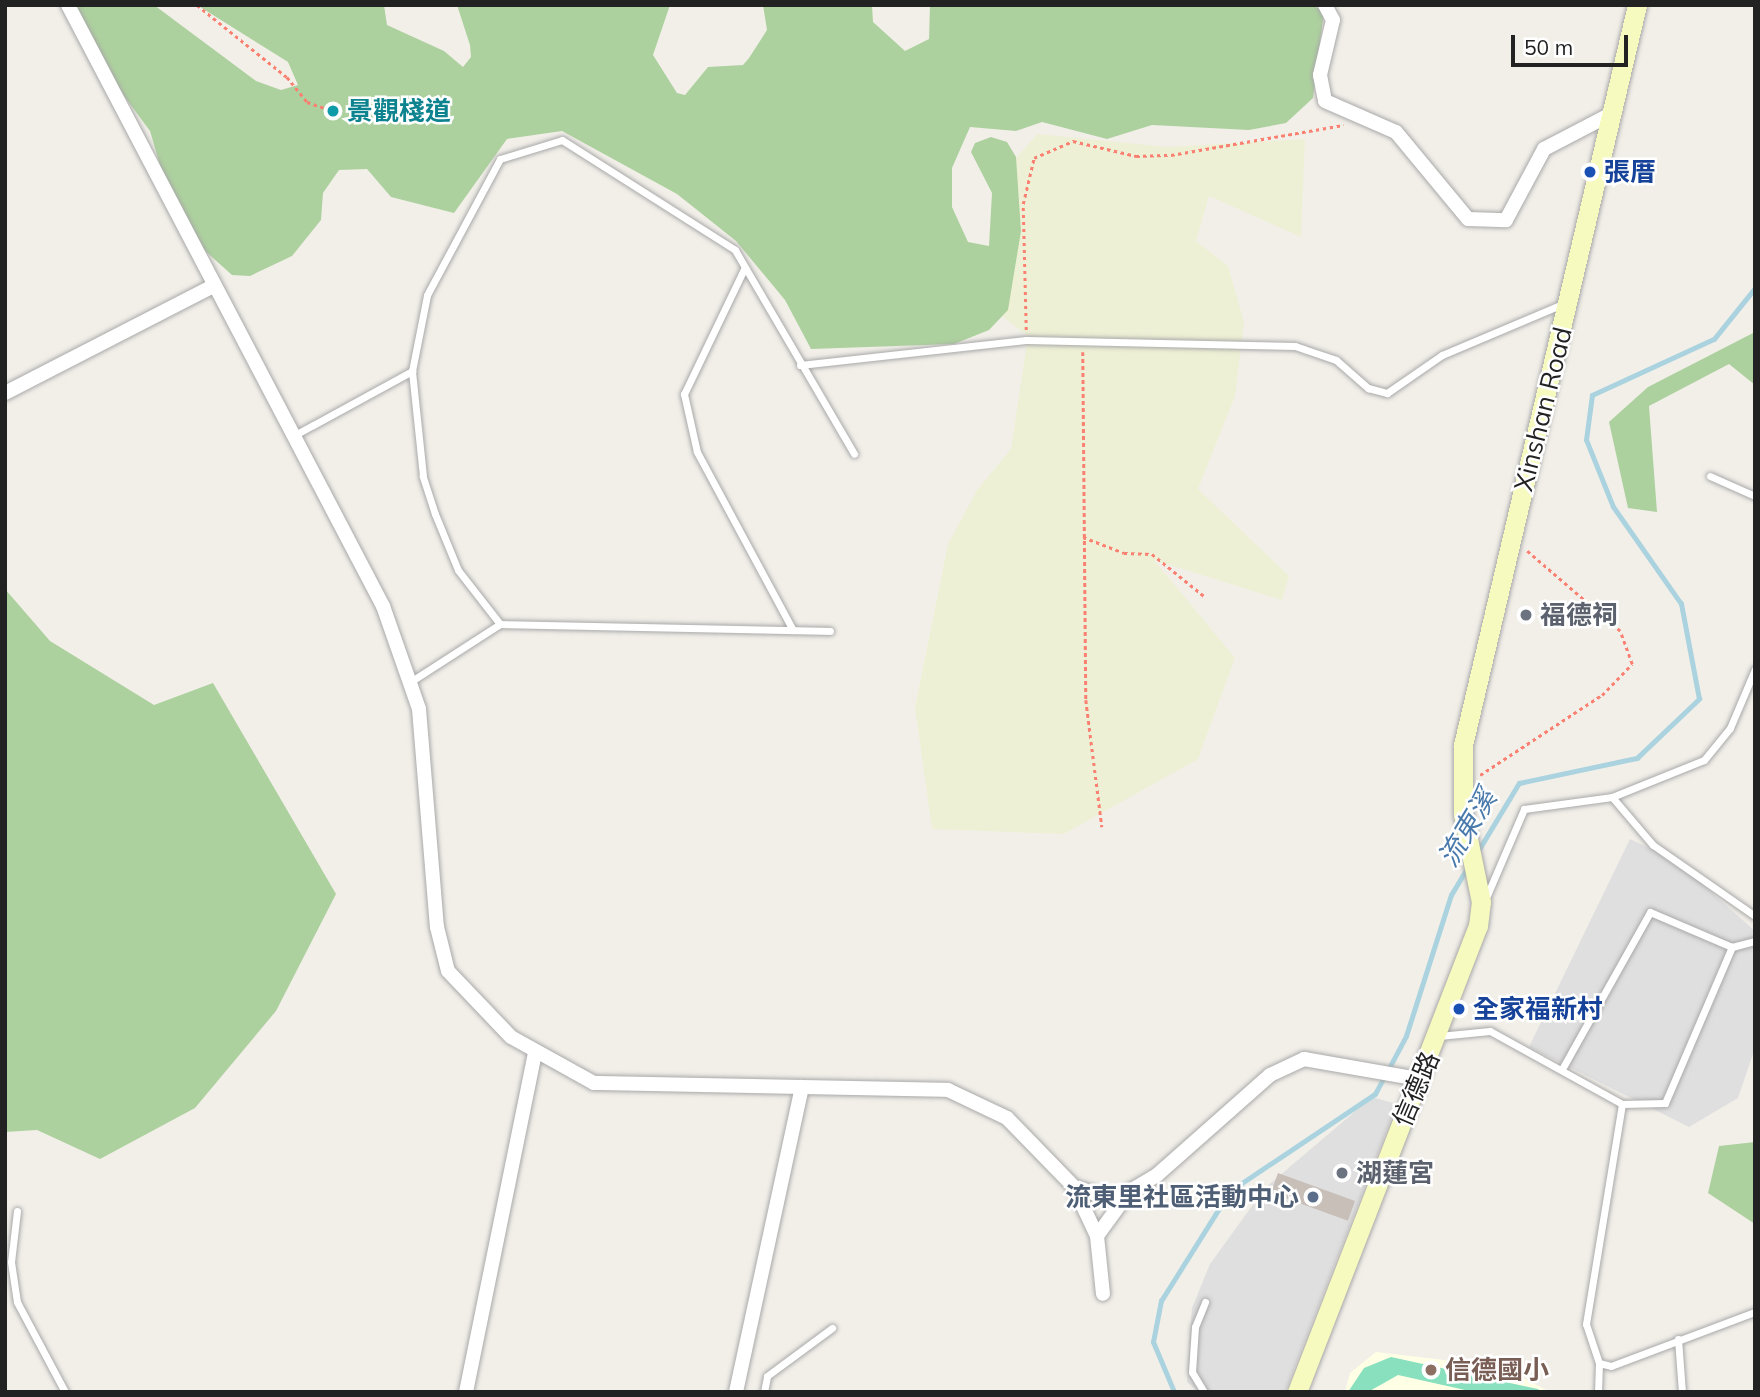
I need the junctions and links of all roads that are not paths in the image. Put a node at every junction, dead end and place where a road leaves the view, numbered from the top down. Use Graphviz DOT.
graph roads {
  1 [pos="68,5"];
  2 [pos="1325,5"];
  3 [pos="1637,5"];
  4 [pos="1615,112"];
  5 [pos="744,269"];
  6 [pos="211,287"];
  7 [pos="1570,301"];
  8 [pos="800,365"];
  9 [pos="412,371"];
  10 [pos="5,393"];
  11 [pos="291,437"];
  12 [pos="855,454"];
  13 [pos="1710,475"];
  14 [pos="1755,496"];
  15 [pos="500,624"];
  16 [pos="793,630"];
  17 [pos="830,631"];
  18 [pos="1755,669"];
  19 [pos="410,682"];
  20 [pos="1612,797"];
  21 [pos="1480,908"];
  22 [pos="1755,916"];
  23 [pos="1755,941"];
  24 [pos="1731,947"];
  25 [pos="1438,1037"];
  26 [pos="535,1052"];
  27 [pos="1562,1069"];
  28 [pos="1412,1077"];
  29 [pos="802,1087"];
  30 [pos="1622,1104"];
  31 [pos="1074,1187"];
  32 [pos="1126,1196"];
  33 [pos="17,1211"];
  34 [pos="1097,1237"];
  35 [pos="1103,1294"];
  36 [pos="1205,1302"];
  37 [pos="1755,1312"];
  38 [pos="832,1328"];
  39 [pos="1678,1339"];
  40 [pos="1599,1363"];
  41 [pos="65,1392"];
  42 [pos="466,1392"];
  43 [pos="736,1392"];
  44 [pos="764,1392"];
  45 [pos="1204,1392"];
  46 [pos="1297,1392"];
  47 [pos="1598,1392"];
  48 [pos="1682,1392"];
  1 -- 6 [label="street"];
  2 -- 4 [label="street"];
  3 -- 4 [label="street, Xinshan Road"];
  4 -- 7 [label="street, Xinshan Road"];
  5 -- 8 [label="lane"];
  5 -- 9 [label="lane"];
  5 -- 16 [label="lane"];
  6 -- 10 [label="street"];
  6 -- 11 [label="street"];
  7 -- 8 [label="lane"];
  7 -- 21 [label="street, Xinshan Road"];
  8 -- 12 [label="lane"];
  9 -- 11 [label="lane"];
  9 -- 15 [label="lane"];
  11 -- 19 [label="street"];
  13 -- 14 [label="lane"];
  15 -- 16 [label="lane"];
  15 -- 19 [label="lane"];
  16 -- 17 [label="lane"];
  18 -- 20 [label="lane"];
  19 -- 26 [label="street"];
  20 -- 21 [label="lane"];
  20 -- 22 [label="lane"];
  21 -- 25 [label="street, 信德路"];
  23 -- 24 [label="lane"];
  24 -- 27 [label="lane"];
  24 -- 30 [label="lane"];
  25 -- 27 [label="lane"];
  25 -- 28 [label="street, 信德路"];
  26 -- 29 [label="street"];
  26 -- 42 [label="street"];
  27 -- 30 [label="lane"];
  28 -- 32 [label="street"];
  28 -- 46 [label="street, 信德路"];
  29 -- 31 [label="street"];
  29 -- 43 [label="street"];
  30 -- 40 [label="lane"];
  31 -- 32 [label="street"];
  31 -- 34 [label="street"];
  32 -- 34 [label="street"];
  33 -- 41 [label="lane"];
  34 -- 35 [label="street"];
  36 -- 45 [label="lane"];
  37 -- 39 [label="lane"];
  38 -- 44 [label="lane"];
  39 -- 40 [label="lane"];
  39 -- 48 [label="lane"];
  40 -- 47 [label="lane"];
}
